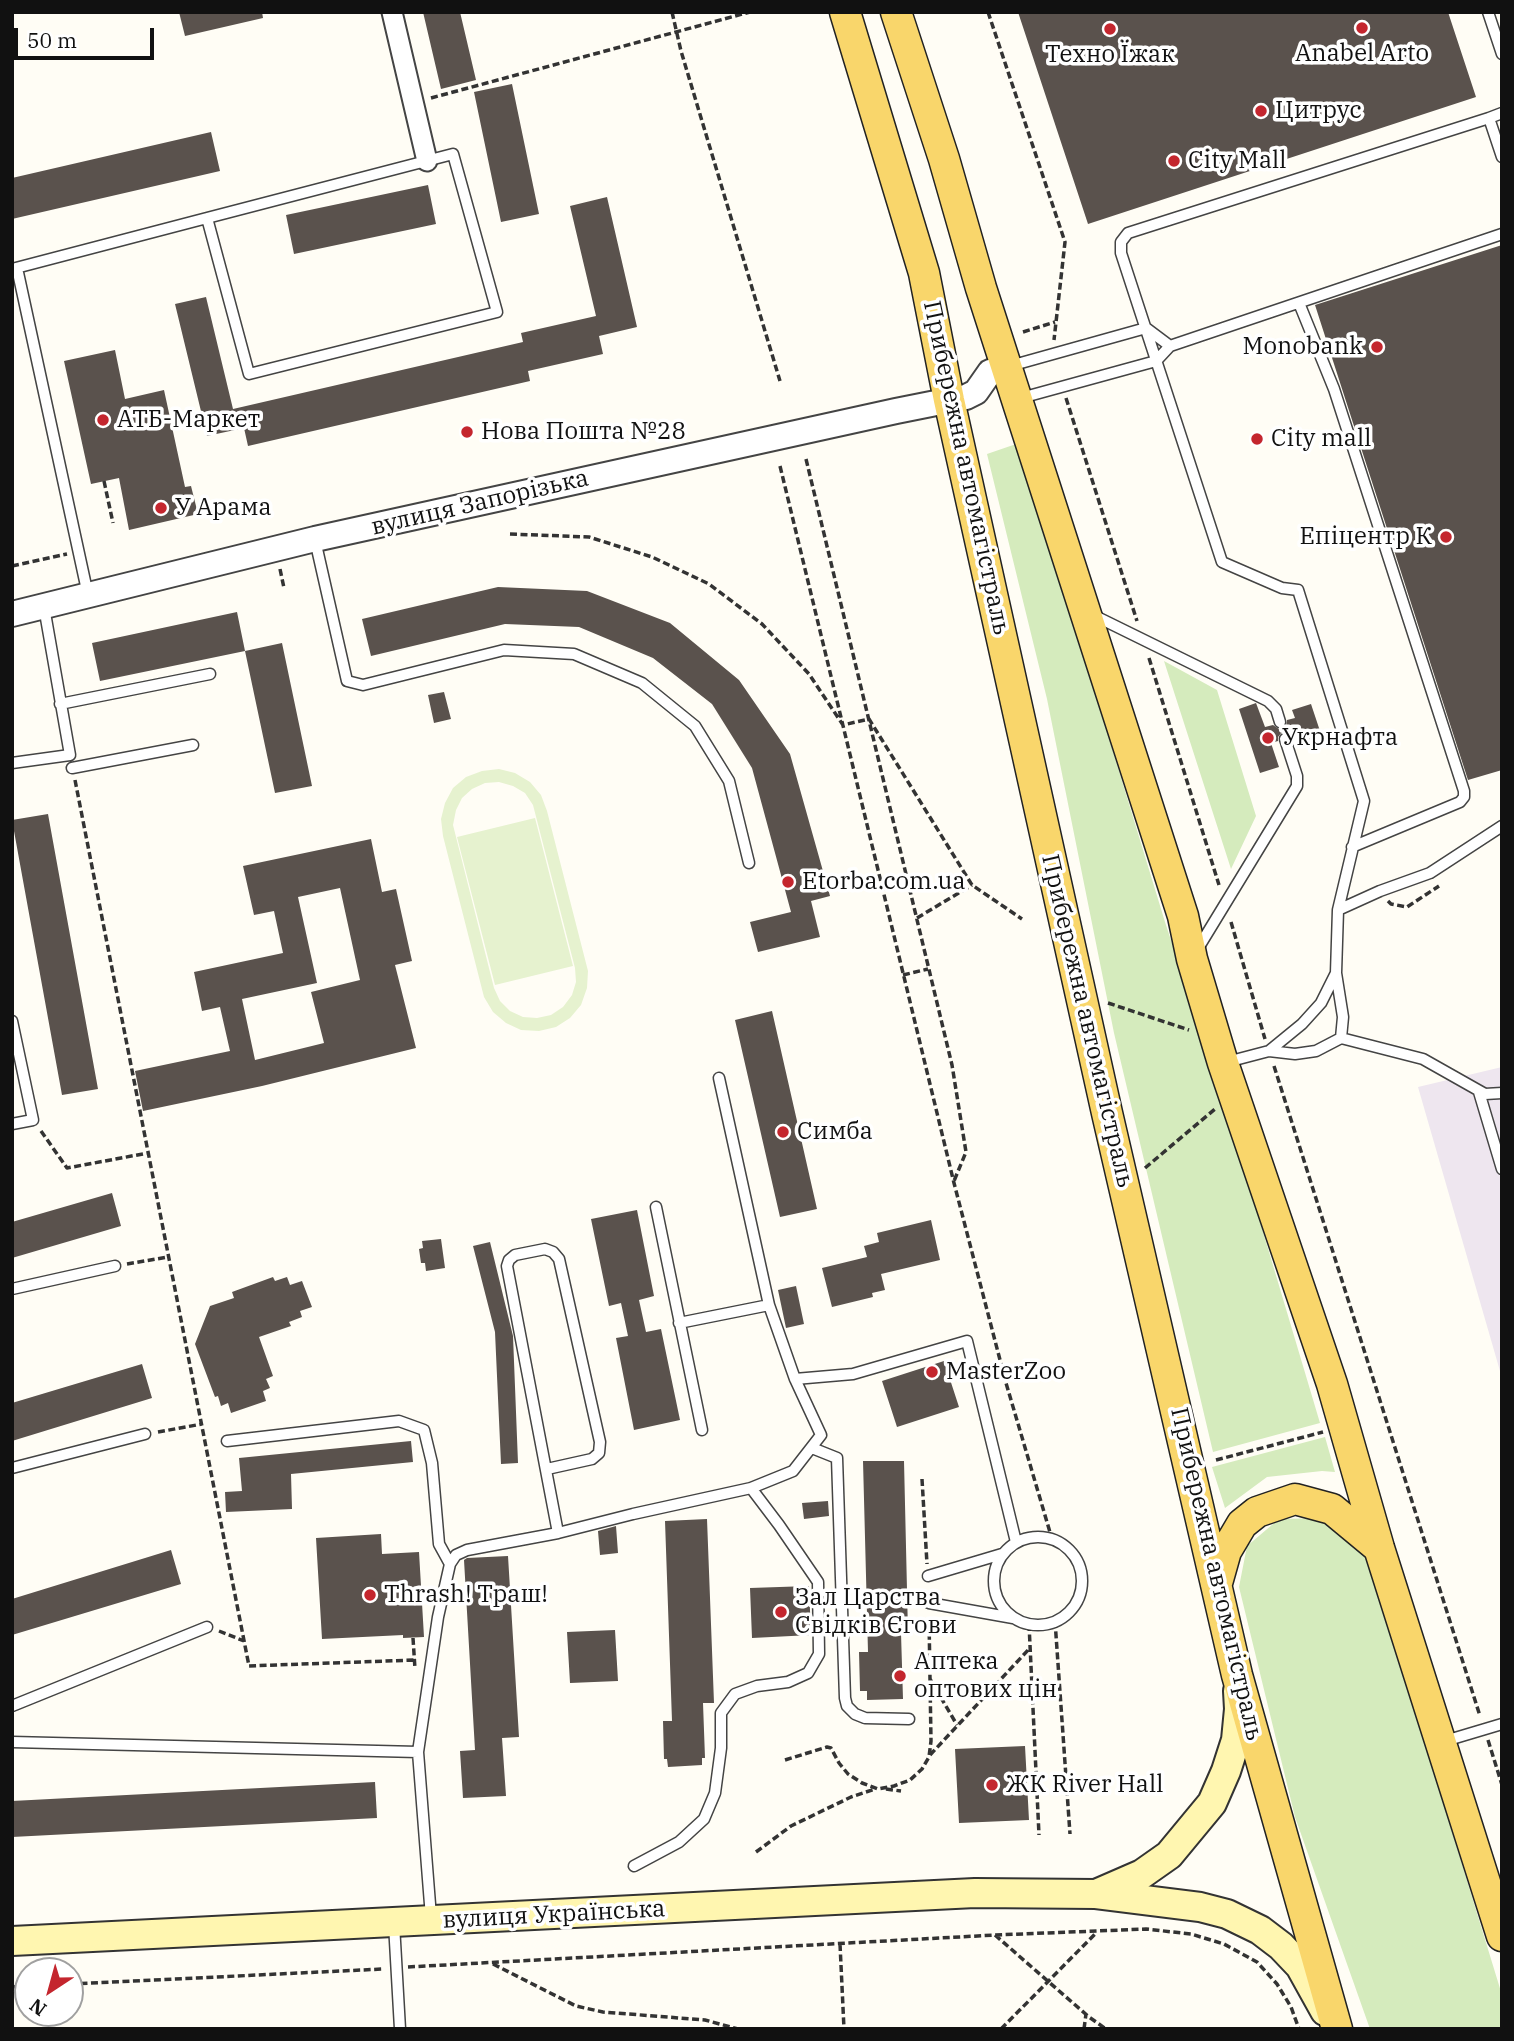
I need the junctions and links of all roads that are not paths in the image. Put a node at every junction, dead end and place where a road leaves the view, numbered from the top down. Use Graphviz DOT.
graph roads {
  1 [pos="392,12"];
  2 [pos="845,12"];
  3 [pos="896,12"];
  4 [pos="1488,12"];
  5 [pos="1502,54"];
  6 [pos="1502,113"];
  7 [pos="1489,118"];
  8 [pos="1502,157"];
  9 [pos="427,161"];
  10 [pos="207,218"];
  11 [pos="1502,234"];
  12 [pos="14,268"];
  13 [pos="1298,303"];
  14 [pos="1146,328"];
  15 [pos="1170,346"];
  16 [pos="1156,361"];
  17 [pos="1007,367"];
  18 [pos="1017,399"];
  19 [pos="949,400"];
  20 [pos="315,540"];
  21 [pos="88,595"];
  22 [pos="44,606"];
  23 [pos="1086,611"];
  24 [pos="12,614"];
  25 [pos="210,674"];
  26 [pos="61,704"];
  27 [pos="1280,722"];
  28 [pos="1285,739"];
  29 [pos="193,745"];
  30 [pos="12,763"];
  31 [pos="72,768"];
  32 [pos="1502,826"];
  33 [pos="1352,847"];
  34 [pos="749,863"];
  35 [pos="1338,910"];
  36 [pos="1192,959"];
  37 [pos="1336,973"];
  38 [pos="12,1021"];
  39 [pos="1341,1038"];
  40 [pos="1269,1051"];
  41 [pos="1223,1063"];
  42 [pos="719,1078"];
  43 [pos="1479,1092"];
  44 [pos="1502,1093"];
  45 [pos="12,1124"];
  46 [pos="1502,1169"];
  47 [pos="656,1208"];
  48 [pos="115,1266"];
  49 [pos="12,1289"];
  50 [pos="769,1305"];
  51 [pos="679,1323"];
  52 [pos="795,1379"];
  53 [pos="702,1430"];
  54 [pos="145,1434"];
  55 [pos="227,1441"];
  56 [pos="812,1448"];
  57 [pos="12,1468"];
  58 [pos="547,1469"];
  59 [pos="751,1488"];
  60 [pos="558,1533"];
  61 [pos="1016,1542"];
  62 [pos="1379,1548"];
  63 [pos="1002,1554"];
  64 [pos="450,1564"];
  65 [pos="928,1576"];
  66 [pos="1217,1584"];
  67 [pos="929,1603"];
  68 [pos="1014,1618"];
  69 [pos="207,1627"];
  70 [pos="1237,1675"];
  71 [pos="12,1706"];
  72 [pos="909,1719"];
  73 [pos="1502,1724"];
  74 [pos="12,1742"];
  75 [pos="1441,1742"];
  76 [pos="418,1752"];
  77 [pos="634,1866"];
  78 [pos="1495,1892"];
  79 [pos="1096,1894"];
  80 [pos="431,1922"];
  81 [pos="394,1923"];
  82 [pos="1502,1936"];
  83 [pos="12,1941"];
  84 [pos="400,2029"];
  85 [pos="1336,2029"];
  1 -- 9 [label="street"];
  2 -- 19 [label="main road, Прибережна автомагістраль"];
  3 -- 17 [label="main road"];
  4 -- 5 [label="lane"];
  6 -- 7 [label="lane"];
  7 -- 8 [label="lane"];
  7 -- 14 [label="lane"];
  9 -- 10 [label="lane"];
  9 -- 10 [label="lane"];
  10 -- 12 [label="lane"];
  11 -- 13 [label="lane"];
  12 -- 21 [label="lane"];
  13 -- 15 [label="lane"];
  13 -- 33 [label="lane"];
  14 -- 15 [label="lane"];
  14 -- 16 [label="lane"];
  14 -- 17 [label="lane"];
  15 -- 16 [label="lane"];
  16 -- 18 [label="lane"];
  16 -- 33 [label="lane"];
  17 -- 18 [label="main road"];
  17 -- 19 [label="street, вулиця Запорізька"];
  18 -- 23 [label="main road"];
  19 -- 20 [label="street, вулиця Запорізька"];
  19 -- 66 [label="main road, Прибережна автомагістраль"];
  20 -- 21 [label="street, вулиця Запорізька"];
  20 -- 34 [label="lane"];
  21 -- 22 [label="street, вулиця Запорізька"];
  22 -- 24 [label="street, вулиця Запорізька"];
  22 -- 26 [label="lane"];
  23 -- 27 [label="lane"];
  23 -- 36 [label="main road"];
  25 -- 26 [label="lane"];
  26 -- 30 [label="lane"];
  28 -- 36 [label="lane"];
  29 -- 31 [label="lane"];
  32 -- 35 [label="lane"];
  33 -- 35 [label="lane"];
  35 -- 37 [label="lane"];
  36 -- 41 [label="main road"];
  37 -- 39 [label="lane"];
  37 -- 40 [label="lane"];
  38 -- 45 [label="lane"];
  39 -- 40 [label="lane"];
  39 -- 43 [label="lane"];
  40 -- 41 [label="lane"];
  41 -- 62 [label="main road"];
  42 -- 50 [label="lane"];
  43 -- 44 [label="lane"];
  43 -- 46 [label="lane"];
  47 -- 51 [label="lane"];
  48 -- 49 [label="lane"];
  50 -- 51 [label="lane"];
  50 -- 52 [label="lane"];
  51 -- 53 [label="lane"];
  52 -- 56 [label="lane"];
  52 -- 61 [label="lane"];
  54 -- 57 [label="lane"];
  55 -- 64 [label="lane"];
  56 -- 59 [label="lane"];
  56 -- 72 [label="lane"];
  58 -- 58 [label="lane"];
  58 -- 60 [label="lane"];
  59 -- 60 [label="lane"];
  59 -- 77 [label="lane"];
  60 -- 64 [label="lane"];
  61 -- 63 [label="lane"];
  61 -- 68 [label="lane"];
  62 -- 66 [label="main road"];
  62 -- 75 [label="main road"];
  63 -- 65 [label="lane"];
  63 -- 68 [label="lane"];
  64 -- 76 [label="lane"];
  66 -- 70 [label="main road, Прибережна автомагістраль"];
  67 -- 68 [label="lane"];
  69 -- 71 [label="lane"];
  70 -- 79 [label="main road, вулиця Українська"];
  70 -- 85 [label="main road, Прибережна автомагістраль"];
  73 -- 75 [label="lane"];
  74 -- 76 [label="lane"];
  75 -- 78 [label="main road"];
  76 -- 80 [label="lane"];
  78 -- 82 [label="main road"];
  79 -- 80 [label="main road, вулиця Українська"];
  79 -- 85 [label="main road, вулиця Українська"];
  80 -- 81 [label="main road, вулиця Українська"];
  81 -- 83 [label="main road, вулиця Українська"];
  81 -- 84 [label="lane"];
}
